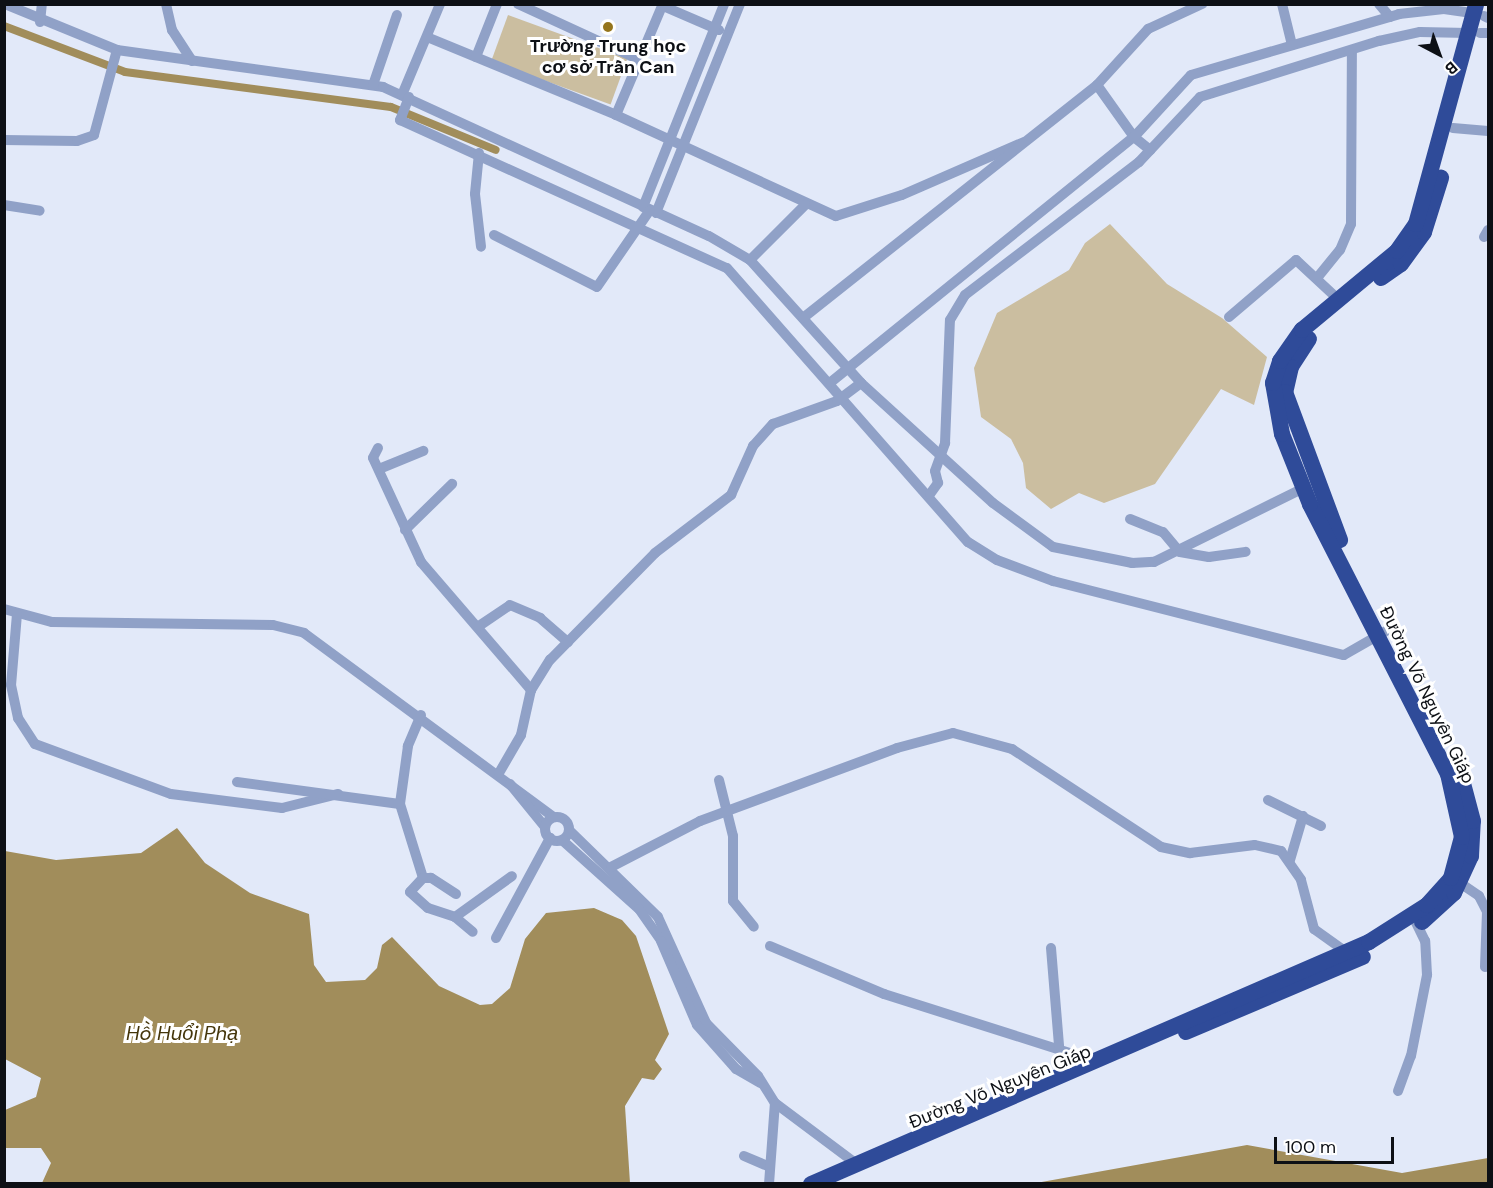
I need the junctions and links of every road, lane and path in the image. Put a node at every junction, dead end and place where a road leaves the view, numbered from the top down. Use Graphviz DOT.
graph roads {
  1 [pos="5,4"];
  2 [pos="42,4"];
  3 [pos="166,4"];
  4 [pos="440,4"];
  5 [pos="497,4"];
  6 [pos="518,4"];
  7 [pos="724,4"];
  8 [pos="740,4"];
  9 [pos="1202,4"];
  10 [pos="1282,4"];
  11 [pos="1379,4"];
  12 [pos="663,5"];
  13 [pos="397,15"];
  14 [pos="1390,17"];
  15 [pos="1481,19"];
  16 [pos="40,22"];
  17 [pos="715,28"];
  18 [pos="728,33"];
  19 [pos="427,37"];
  20 [pos="1292,45"];
  21 [pos="117,50"];
  22 [pos="1352,50"];
  23 [pos="476,57"];
  24 [pos="640,60"];
  25 [pos="192,61"];
  26 [pos="1218,71"];
  27 [pos="374,85"];
  28 [pos="1097,85"];
  29 [pos="1221,87"];
  30 [pos="405,96"];
  31 [pos="616,115"];
  32 [pos="1454,128"];
  33 [pos="449,129"];
  34 [pos="1487,134"];
  35 [pos="1137,139"];
  36 [pos="4,140"];
  37 [pos="669,140"];
  38 [pos="1024,142"];
  39 [pos="682,146"];
  40 [pos="1150,150"];
  41 [pos="478,153"];
  42 [pos="4,205"];
  43 [pos="806,205"];
  44 [pos="650,210"];
  45 [pos="40,211"];
  46 [pos="643,227"];
  47 [pos="494,235"];
  48 [pos="1020,241"];
  49 [pos="481,247"];
  50 [pos="750,260"];
  51 [pos="1317,278"];
  52 [pos="1338,299"];
  53 [pos="1229,317"];
  54 [pos="803,318"];
  55 [pos="848,367"];
  56 [pos="831,382"];
  57 [pos="861,383"];
  58 [pos="842,397"];
  59 [pos="378,448"];
  60 [pos="423,451"];
  61 [pos="942,456"];
  62 [pos="379,469"];
  63 [pos="452,483"];
  64 [pos="1304,488"];
  65 [pos="930,494"];
  66 [pos="1130,519"];
  67 [pos="405,530"];
  68 [pos="1180,552"];
  69 [pos="1246,552"];
  70 [pos="4,609"];
  71 [pos="17,614"];
  72 [pos="479,626"];
  73 [pos="1382,634"];
  74 [pos="568,642"];
  75 [pos="531,690"];
  76 [pos="421,715"];
  77 [pos="500,773"];
  78 [pos="719,780"];
  79 [pos="237,782"];
  80 [pos="510,784"];
  81 [pos="338,794"];
  82 [pos="1268,800"];
  83 [pos="400,804"];
  84 [pos="729,813"];
  85 [pos="1303,816"];
  86 [pos="554,817"];
  87 [pos="545,826"];
  88 [pos="1321,826"];
  89 [pos="569,830"];
  90 [pos="556,839"];
  91 [pos="1290,861"];
  92 [pos="611,867"];
  93 [pos="512,876"];
  94 [pos="423,878"];
  95 [pos="1460,883"];
  96 [pos="456,894"];
  97 [pos="455,917"];
  98 [pos="1415,920"];
  99 [pos="754,927"];
  100 [pos="473,932"];
  101 [pos="496,938"];
  102 [pos="770,946"];
  103 [pos="1051,948"];
  104 [pos="1351,957"];
  105 [pos="1485,967"];
  106 [pos="1059,1046"];
  107 [pos="1086,1067"];
  108 [pos="759,1083"];
  109 [pos="1398,1090"];
  110 [pos="774,1103"];
  111 [pos="744,1156"];
  112 [pos="858,1165"];
  113 [pos="770,1167"];
  114 [pos="769,1184"];
  115 [pos="812,1184"];
  1 -- 16 [label="street"];
  2 -- 16 [label="street"];
  3 -- 25 [label="street"];
  4 -- 19 [label="street"];
  5 -- 23 [label="street"];
  6 -- 24 [label="street"];
  7 -- 17 [label="street"];
  8 -- 18 [label="street"];
  9 -- 28 [label="street"];
  10 -- 20 [label="street"];
  11 -- 14 [label="street"];
  12 -- 17 [label="street"];
  12 -- 24 [label="street"];
  13 -- 27 [label="street"];
  14 -- 15 [label="street"];
  14 -- 20 [label="street"];
  15 -- 22 [label="street"];
  15 -- 32 [label="highway, Đường Võ Nguyên Giáp"];
  15 -- 52 [label="highway, Đường Võ Nguyên Giáp"];
  16 -- 21 [label="street"];
  17 -- 18 [label="street"];
  17 -- 37 [label="street"];
  18 -- 39 [label="street"];
  19 -- 23 [label="street"];
  19 -- 30 [label="street"];
  20 -- 26 [label="street"];
  21 -- 25 [label="street"];
  21 -- 36 [label="street"];
  22 -- 29 [label="street"];
  22 -- 51 [label="street"];
  23 -- 31 [label="street"];
  24 -- 31 [label="street"];
  25 -- 27 [label="street"];
  26 -- 29 [label="street"];
  26 -- 35 [label="street"];
  27 -- 30 [label="street"];
  28 -- 35 [label="street"];
  28 -- 38 [label="street"];
  29 -- 40 [label="street"];
  30 -- 33 [label="street"];
  30 -- 33 [label="street"];
  31 -- 37 [label="street"];
  32 -- 34 [label="street"];
  32 -- 73 [label="highway, Đường Võ Nguyên Giáp"];
  33 -- 41 [label="street"];
  33 -- 44 [label="street"];
  35 -- 40 [label="street"];
  35 -- 48 [label="street"];
  37 -- 39 [label="street"];
  37 -- 44 [label="street"];
  38 -- 43 [label="street"];
  38 -- 54 [label="street"];
  39 -- 43 [label="street"];
  39 -- 44 [label="street"];
  40 -- 48 [label="street"];
  41 -- 46 [label="street"];
  41 -- 49 [label="street"];
  42 -- 45 [label="street"];
  43 -- 50 [label="street"];
  44 -- 46 [label="street"];
  44 -- 50 [label="street"];
  46 -- 47 [label="street"];
  46 -- 56 [label="street"];
  48 -- 55 [label="street"];
  48 -- 61 [label="street"];
  50 -- 54 [label="street"];
  51 -- 52 [label="street"];
  51 -- 53 [label="street"];
  52 -- 64 [label="highway, Đường Võ Nguyên Giáp"];
  54 -- 55 [label="street"];
  55 -- 56 [label="street"];
  55 -- 57 [label="street"];
  56 -- 58 [label="street"];
  57 -- 58 [label="street"];
  57 -- 61 [label="street"];
  58 -- 65 [label="street"];
  58 -- 74 [label="street"];
  59 -- 62 [label="street"];
  60 -- 62 [label="street"];
  61 -- 65 [label="street"];
  61 -- 68 [label="street"];
  62 -- 67 [label="street"];
  63 -- 67 [label="street"];
  64 -- 68 [label="street"];
  64 -- 73 [label="highway, Đường Võ Nguyên Giáp"];
  65 -- 73 [label="street"];
  66 -- 68 [label="street"];
  67 -- 72 [label="street"];
  68 -- 69 [label="street"];
  70 -- 71 [label="street"];
  71 -- 76 [label="street"];
  71 -- 81 [label="street"];
  72 -- 74 [label="street"];
  72 -- 75 [label="street"];
  73 -- 95 [label="highway, Đường Võ Nguyên Giáp"];
  73 -- 98 [label="highway, Đường Võ Nguyên Giáp"];
  74 -- 75 [label="street"];
  75 -- 77 [label="street"];
  76 -- 77 [label="street"];
  76 -- 83 [label="street"];
  77 -- 80 [label="street"];
  78 -- 84 [label="street"];
  79 -- 81 [label="street"];
  80 -- 86 [label="street"];
  80 -- 87 [label="street"];
  81 -- 83 [label="street"];
  82 -- 85 [label="street"];
  83 -- 94 [label="street"];
  84 -- 91 [label="street"];
  84 -- 92 [label="street"];
  84 -- 99 [label="street"];
  85 -- 88 [label="street"];
  85 -- 91 [label="street"];
  86 -- 87 [label="street"];
  86 -- 89 [label="street"];
  87 -- 90 [label="street"];
  89 -- 90 [label="street"];
  89 -- 92 [label="street"];
  90 -- 101 [label="street"];
  90 -- 108 [label="street"];
  91 -- 104 [label="street"];
  92 -- 108 [label="street"];
  93 -- 97 [label="street"];
  94 -- 96 [label="street"];
  94 -- 97 [label="street"];
  95 -- 98 [label="highway, Đường Võ Nguyên Giáp"];
  95 -- 105 [label="street"];
  97 -- 100 [label="street"];
  98 -- 104 [label="highway, Đường Võ Nguyên Giáp"];
  98 -- 109 [label="street"];
  102 -- 106 [label="street"];
  103 -- 106 [label="street"];
  104 -- 107 [label="highway, Đường Võ Nguyên Giáp"];
  106 -- 107 [label="street"];
  107 -- 112 [label="highway, Đường Võ Nguyên Giáp"];
  108 -- 110 [label="street"];
  110 -- 112 [label="street"];
  110 -- 113 [label="street"];
  111 -- 113 [label="street"];
  112 -- 115 [label="highway, Đường Võ Nguyên Giáp"];
  113 -- 114 [label="street"];
}
